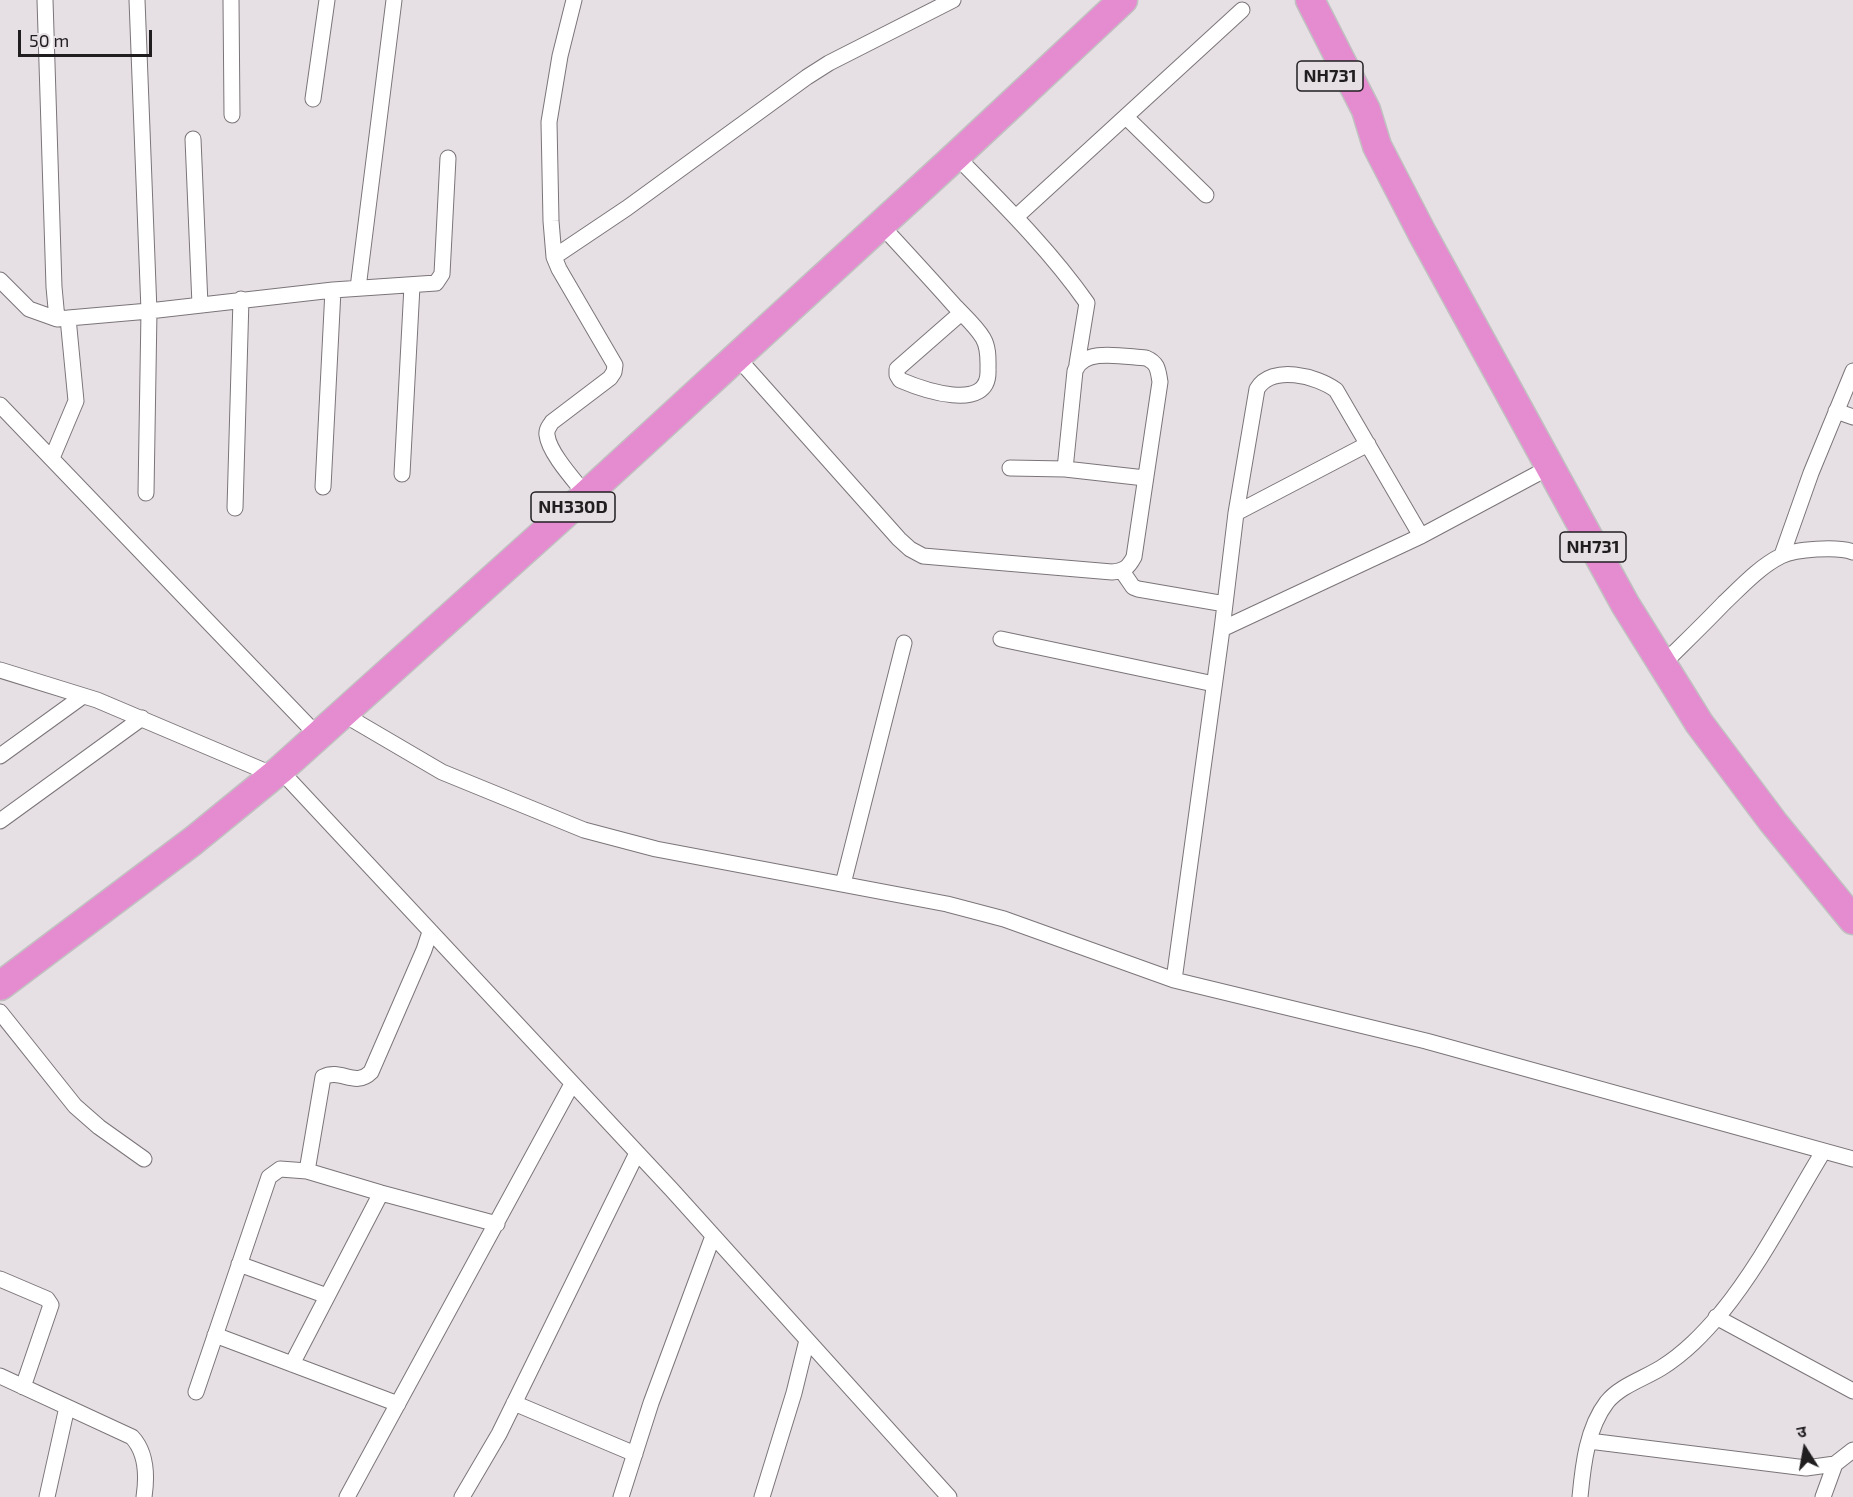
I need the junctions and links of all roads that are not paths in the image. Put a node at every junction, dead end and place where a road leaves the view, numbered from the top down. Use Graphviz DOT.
graph roads {
  1 [pos="45,0"];
  2 [pos="137,0"];
  3 [pos="231,0"];
  4 [pos="327,0"];
  5 [pos="394,0"];
  6 [pos="574,0"];
  7 [pos="953,0"];
  8 [pos="1123,0"];
  9 [pos="1291,0"];
  10 [pos="1310,0"];
  11 [pos="1242,10"];
  12 [pos="313,99"];
  13 [pos="232,114"];
  14 [pos="1126,117"];
  15 [pos="193,139"];
  16 [pos="1377,146"];
  17 [pos="956,156"];
  18 [pos="448,158"];
  19 [pos="1206,195"];
  20 [pos="1016,217"];
  21 [pos="881,225"];
  22 [pos="554,257"];
  23 [pos="0,280"];
  24 [pos="412,286"];
  25 [pos="358,288"];
  26 [pos="333,290"];
  27 [pos="241,300"];
  28 [pos="200,305"];
  29 [pos="149,311"];
  30 [pos="961,313"];
  31 [pos="62,318"];
  32 [pos="736,356"];
  33 [pos="1077,364"];
  34 [pos="1853,371"];
  35 [pos="0,405"];
  36 [pos="1836,411"];
  37 [pos="6,416"];
  38 [pos="1853,417"];
  39 [pos="1368,444"];
  40 [pos="52,458"];
  41 [pos="1550,467"];
  42 [pos="1011,468"];
  43 [pos="1065,469"];
  44 [pos="402,474"];
  45 [pos="1145,478"];
  46 [pos="323,487"];
  47 [pos="146,493"];
  48 [pos="586,495"];
  49 [pos="235,508"];
  50 [pos="1236,513"];
  51 [pos="1422,536"];
  52 [pos="1853,552"];
  53 [pos="1782,555"];
  54 [pos="1122,571"];
  55 [pos="1225,604"];
  56 [pos="1222,629"];
  57 [pos="1001,639"];
  58 [pos="904,643"];
  59 [pos="1662,665"];
  60 [pos="0,670"];
  61 [pos="1214,684"];
  62 [pos="83,696"];
  63 [pos="343,714"];
  64 [pos="142,718"];
  65 [pos="318,736"];
  66 [pos="0,756"];
  67 [pos="277,772"];
  68 [pos="0,821"];
  69 [pos="843,884"];
  70 [pos="1853,920"];
  71 [pos="430,932"];
  72 [pos="1174,980"];
  73 [pos="0,986"];
  74 [pos="0,1012"];
  75 [pos="572,1084"];
  76 [pos="1823,1152"];
  77 [pos="637,1154"];
  78 [pos="144,1159"];
  79 [pos="1853,1159"];
  80 [pos="308,1171"];
  81 [pos="381,1193"];
  82 [pos="498,1224"];
  83 [pos="713,1236"];
  84 [pos="239,1264"];
  85 [pos="0,1279"];
  86 [pos="327,1296"];
  87 [pos="1716,1317"];
  88 [pos="215,1335"];
  89 [pos="807,1340"];
  90 [pos="292,1364"];
  91 [pos="0,1376"];
  92 [pos="23,1387"];
  93 [pos="1853,1391"];
  94 [pos="196,1392"];
  95 [pos="514,1403"];
  96 [pos="398,1404"];
  97 [pos="67,1407"];
  98 [pos="1589,1441"];
  99 [pos="1853,1450"];
  100 [pos="635,1454"];
  101 [pos="1835,1464"];
  102 [pos="47,1497"];
  103 [pos="144,1497"];
  104 [pos="347,1497"];
  105 [pos="462,1497"];
  106 [pos="621,1497"];
  107 [pos="762,1497"];
  108 [pos="949,1497"];
  109 [pos="1580,1497"];
  110 [pos="1823,1497"];
  1 -- 31 [label="street"];
  2 -- 29 [label="street"];
  3 -- 13 [label="street"];
  4 -- 12 [label="street"];
  5 -- 25 [label="street"];
  6 -- 22 [label="street"];
  7 -- 22 [label="street"];
  8 -- 17 [label="highway, NH330D"];
  9 -- 16 [label="highway, NH731"];
  10 -- 16 [label="highway, NH731"];
  11 -- 14 [label="street"];
  14 -- 19 [label="street"];
  14 -- 20 [label="street"];
  15 -- 28 [label="street"];
  16 -- 41 [label="highway, NH731"];
  17 -- 20 [label="street"];
  17 -- 21 [label="highway, NH330D"];
  18 -- 24 [label="street"];
  20 -- 33 [label="street"];
  21 -- 30 [label="street"];
  21 -- 32 [label="highway, NH330D"];
  22 -- 48 [label="street"];
  23 -- 31 [label="street"];
  24 -- 25 [label="street"];
  24 -- 44 [label="street"];
  25 -- 26 [label="street"];
  26 -- 27 [label="street"];
  26 -- 46 [label="street"];
  27 -- 28 [label="street"];
  27 -- 49 [label="street"];
  28 -- 29 [label="street"];
  29 -- 31 [label="street"];
  29 -- 47 [label="street"];
  30 -- 30 [label="street"];
  31 -- 40 [label="street"];
  32 -- 48 [label="highway, NH330D"];
  32 -- 54 [label="street"];
  33 -- 43 [label="street"];
  33 -- 45 [label="street"];
  34 -- 36 [label="street"];
  35 -- 37 [label="street"];
  36 -- 38 [label="street"];
  36 -- 53 [label="street"];
  37 -- 40 [label="street"];
  39 -- 50 [label="street"];
  39 -- 50 [label="street"];
  39 -- 51 [label="street"];
  40 -- 65 [label="street"];
  41 -- 51 [label="street"];
  41 -- 59 [label="highway, NH731"];
  42 -- 43 [label="street"];
  43 -- 45 [label="street"];
  45 -- 54 [label="street"];
  48 -- 63 [label="highway, NH330D"];
  50 -- 55 [label="street"];
  51 -- 56 [label="street"];
  52 -- 53 [label="street"];
  53 -- 59 [label="street"];
  54 -- 55 [label="street"];
  55 -- 56 [label="street"];
  56 -- 61 [label="street"];
  57 -- 61 [label="street"];
  58 -- 69 [label="street"];
  59 -- 70 [label="highway, NH731"];
  60 -- 62 [label="street"];
  61 -- 72 [label="street"];
  62 -- 64 [label="street"];
  62 -- 66 [label="street"];
  63 -- 65 [label="highway, NH330D"];
  63 -- 69 [label="street"];
  64 -- 67 [label="street"];
  64 -- 68 [label="street"];
  65 -- 67 [label="highway, NH330D"];
  67 -- 71 [label="street"];
  67 -- 73 [label="highway, NH330D"];
  69 -- 72 [label="street"];
  71 -- 75 [label="street"];
  71 -- 80 [label="street"];
  72 -- 76 [label="street"];
  74 -- 78 [label="street"];
  75 -- 77 [label="street"];
  75 -- 82 [label="street"];
  76 -- 79 [label="street"];
  76 -- 87 [label="street"];
  77 -- 83 [label="street"];
  77 -- 95 [label="street"];
  80 -- 81 [label="street"];
  80 -- 84 [label="street"];
  81 -- 82 [label="street"];
  81 -- 86 [label="street"];
  82 -- 96 [label="street"];
  83 -- 89 [label="street"];
  83 -- 100 [label="street"];
  84 -- 86 [label="street"];
  84 -- 88 [label="street"];
  85 -- 92 [label="street"];
  86 -- 90 [label="street"];
  87 -- 93 [label="street"];
  87 -- 98 [label="street"];
  88 -- 90 [label="street"];
  88 -- 94 [label="street"];
  89 -- 107 [label="street"];
  89 -- 108 [label="street"];
  90 -- 96 [label="street"];
  91 -- 92 [label="street"];
  92 -- 97 [label="street"];
  95 -- 100 [label="street"];
  95 -- 105 [label="street"];
  96 -- 104 [label="street"];
  97 -- 102 [label="street"];
  97 -- 103 [label="street"];
  98 -- 101 [label="street"];
  98 -- 109 [label="street"];
  99 -- 101 [label="street"];
  100 -- 106 [label="street"];
  101 -- 110 [label="street"];
}
